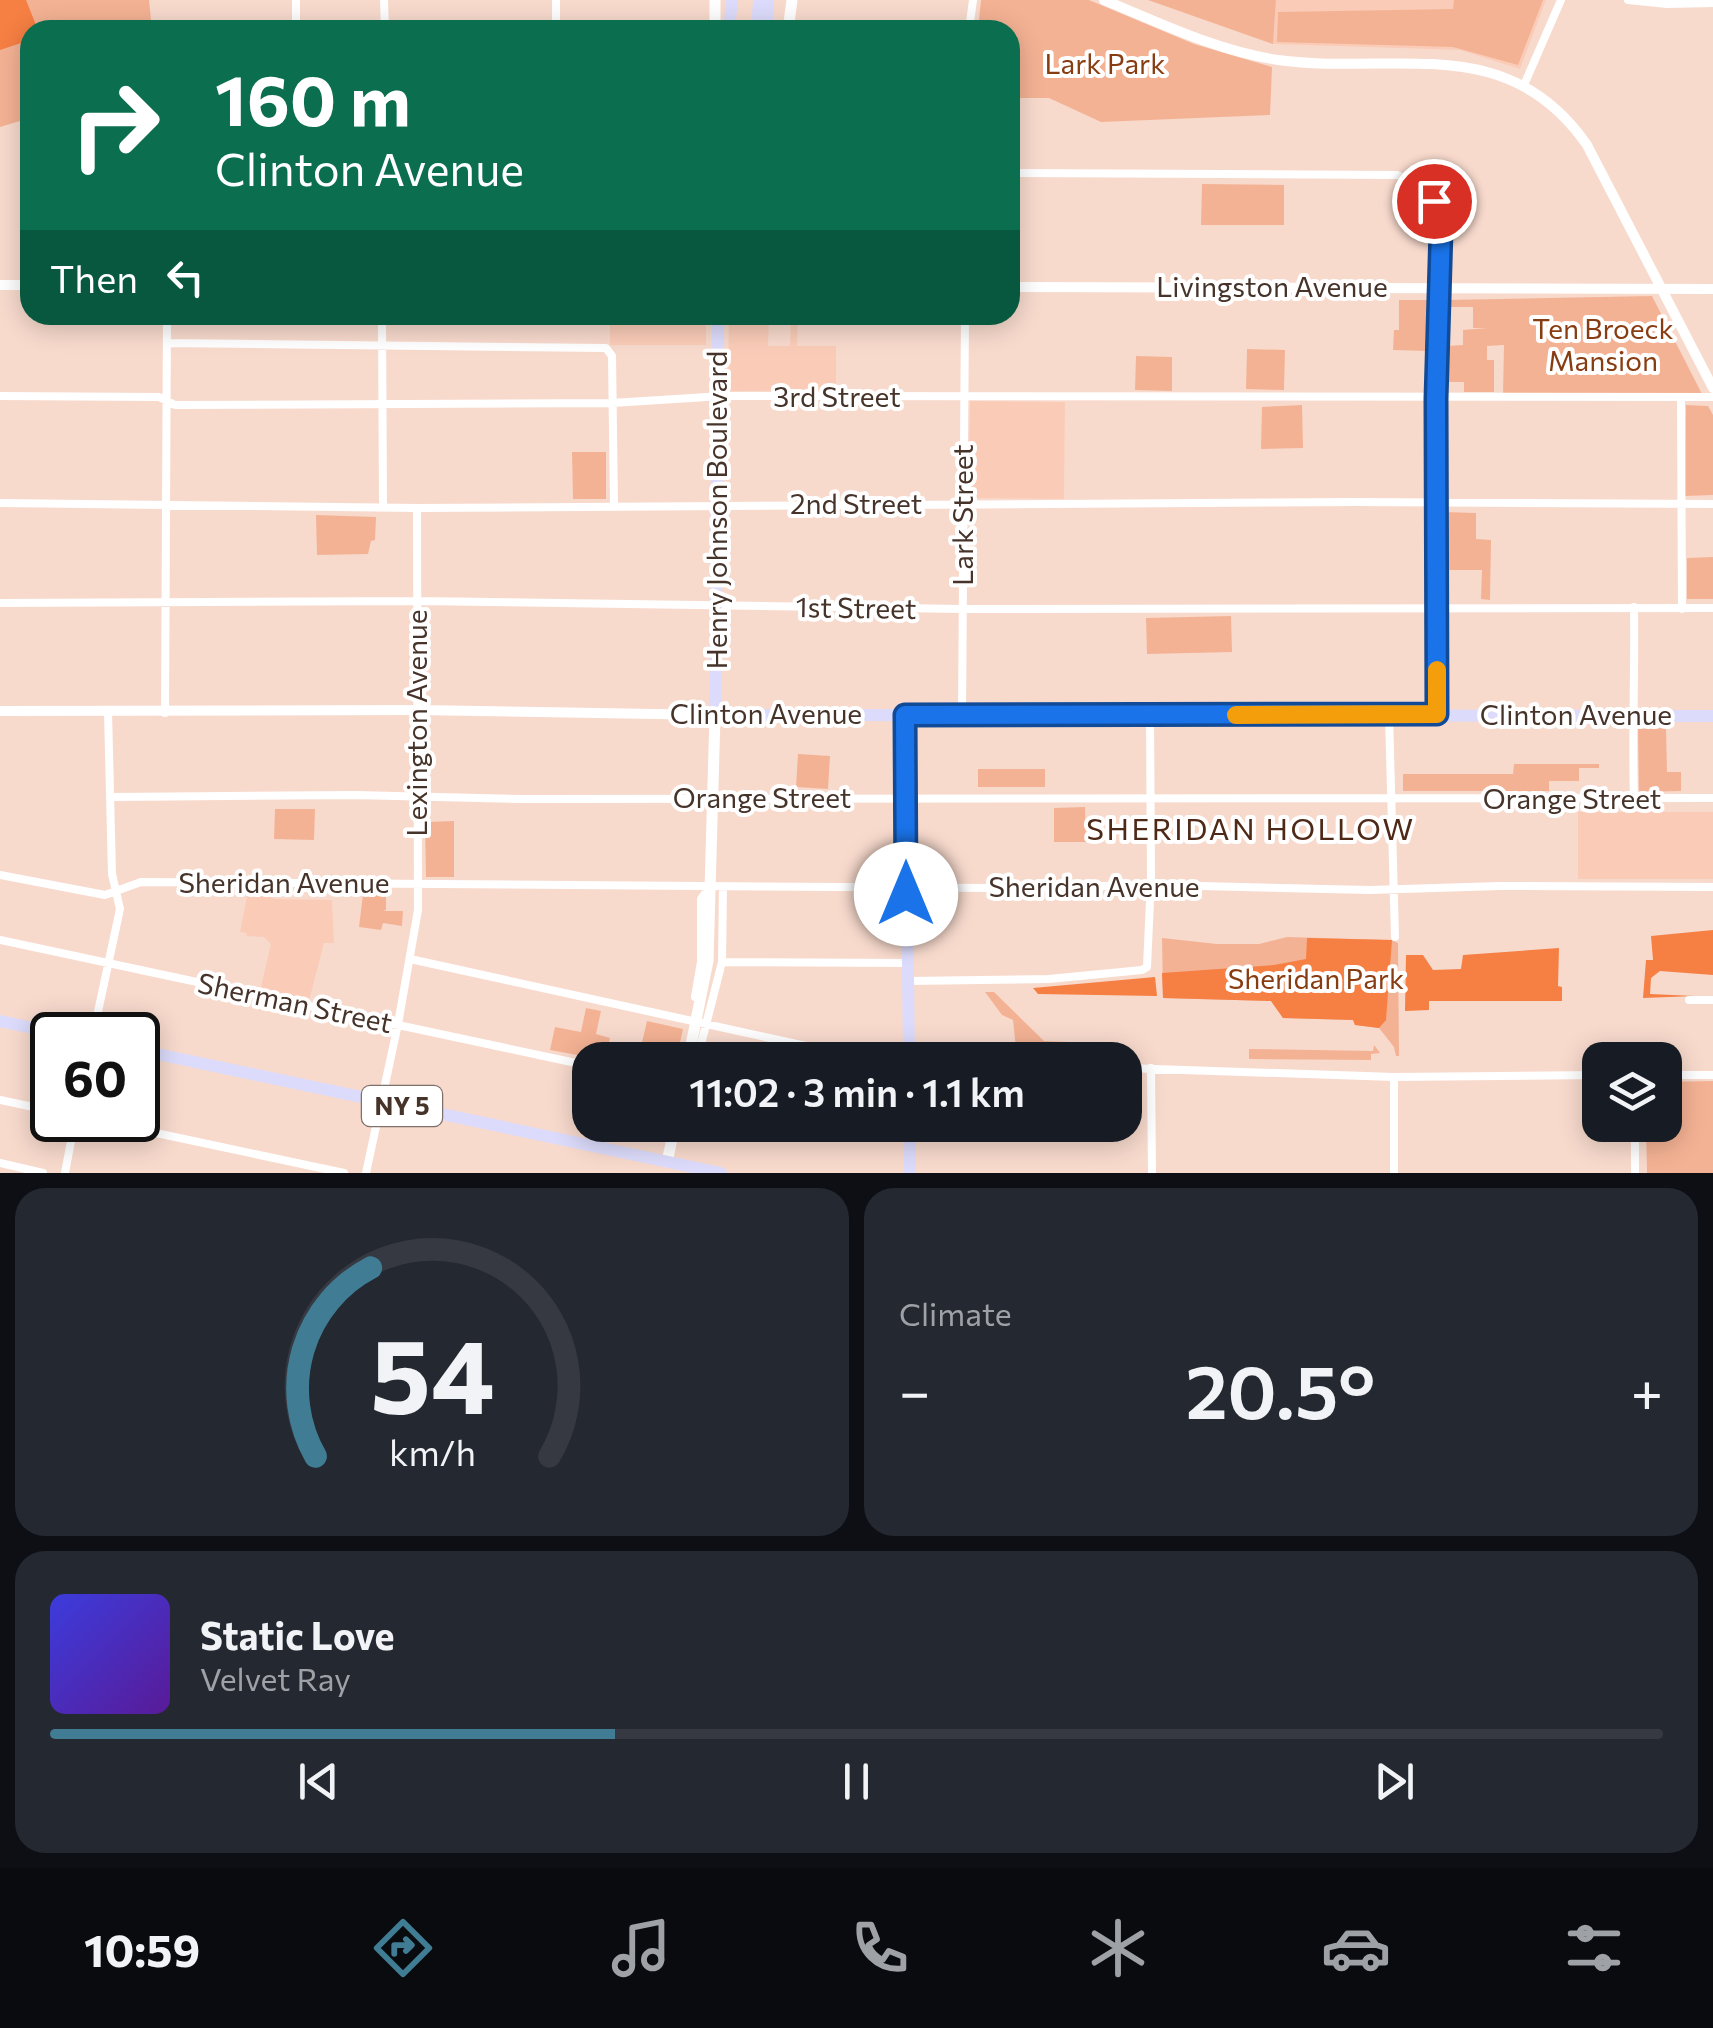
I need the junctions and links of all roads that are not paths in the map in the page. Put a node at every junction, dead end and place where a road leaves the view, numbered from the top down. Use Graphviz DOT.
graph roads {
  1 [pos="1104,0"];
  2 [pos="1561,0"];
  3 [pos="1628,0"];
  4 [pos="1713,3"];
  5 [pos="1524,86"];
  6 [pos="1020,174"];
  7 [pos="1020,287"];
  8 [pos="1438,287"];
  9 [pos="1662,289"];
  10 [pos="1713,289"];
  11 [pos="168,325"];
  12 [pos="382,325"];
  13 [pos="718,325"];
  14 [pos="965,325"];
  15 [pos="168,342"];
  16 [pos="382,344"];
  17 [pos="1713,388"];
  18 [pos="0,396"];
  19 [pos="716,397"];
  20 [pos="964,397"];
  21 [pos="1713,397"];
  22 [pos="167,399"];
  23 [pos="1436,399"];
  24 [pos="1681,399"];
  25 [pos="612,403"];
  26 [pos="382,405"];
  27 [pos="0,503"];
  28 [pos="963,503"];
  29 [pos="1438,503"];
  30 [pos="166,504"];
  31 [pos="1680,504"];
  32 [pos="1713,504"];
  33 [pos="614,505"];
  34 [pos="383,506"];
  35 [pos="716,506"];
  36 [pos="417,508"];
  37 [pos="416,601"];
  38 [pos="0,603"];
  39 [pos="165,604"];
  40 [pos="716,606"];
  41 [pos="1634,607"];
  42 [pos="1438,608"];
  43 [pos="1682,608"];
  44 [pos="1713,608"];
  45 [pos="963,609"];
  46 [pos="417,710"];
  47 [pos="0,711"];
  48 [pos="108,712"];
  49 [pos="165,712"];
  50 [pos="715,714"];
  51 [pos="1150,714"];
  52 [pos="1390,714"];
  53 [pos="1437,714"];
  54 [pos="905,715"];
  55 [pos="962,716"];
  56 [pos="1632,716"];
  57 [pos="1713,716"];
  58 [pos="418,795"];
  59 [pos="112,797"];
  60 [pos="710,798"];
  61 [pos="1392,798"];
  62 [pos="1713,798"];
  63 [pos="906,799"];
  64 [pos="1150,800"];
  65 [pos="1634,800"];
  66 [pos="0,875"];
  67 [pos="417,883"];
  68 [pos="717,886"];
  69 [pos="1151,886"];
  70 [pos="906,887"];
  71 [pos="1713,888"];
  72 [pos="1392,890"];
  73 [pos="116,891"];
  74 [pos="1395,937"];
  75 [pos="0,940"];
  76 [pos="410,959"];
  77 [pos="715,961"];
  78 [pos="108,963"];
  79 [pos="908,963"];
  80 [pos="908,981"];
  81 [pos="1689,1000"];
  82 [pos="1713,1000"];
  83 [pos="98,1012"];
  84 [pos="0,1021"];
  85 [pos="691,1022"];
  86 [pos="398,1024"];
  87 [pos="705,1025"];
  88 [pos="30,1027"];
  89 [pos="688,1042"];
  90 [pos="690,1042"];
  91 [pos="701,1042"];
  92 [pos="785,1042"];
  93 [pos="909,1042"];
  94 [pos="160,1055"];
  95 [pos="572,1062"];
  96 [pos="1142,1068"];
  97 [pos="1151,1068"];
  98 [pos="1682,1074"];
  99 [pos="1713,1074"];
  100 [pos="1582,1075"];
  101 [pos="1394,1077"];
  102 [pos="0,1100"];
  103 [pos="381,1102"];
  104 [pos="30,1106"];
  105 [pos="160,1134"];
  106 [pos="71,1142"];
  107 [pos="671,1142"];
  108 [pos="910,1142"];
  109 [pos="1635,1142"];
  110 [pos="0,1163"];
  111 [pos="667,1168"];
  112 [pos="43,1173"];
  113 [pos="65,1173"];
  114 [pos="344,1173"];
  115 [pos="366,1173"];
  116 [pos="721,1173"];
  117 [pos="910,1173"];
  118 [pos="1152,1173"];
  119 [pos="1394,1173"];
  120 [pos="1635,1173"];
  1 -- 5 [label="street"];
  2 -- 5 [label="street"];
  3 -- 4 [label="street"];
  5 -- 9 [label="street"];
  6 -- 8 [label="street"];
  7 -- 8 [label="street, Livingston Avenue"];
  8 -- 9 [label="street, Livingston Avenue"];
  8 -- 23 [label="street"];
  9 -- 10 [label="street, Livingston Avenue"];
  9 -- 17 [label="street"];
  11 -- 15 [label="street"];
  12 -- 16 [label="street"];
  13 -- 19 [label="main road, Henry Johnson Boulevard"];
  14 -- 20 [label="street, Lark Street"];
  15 -- 16 [label="street"];
  15 -- 22 [label="street"];
  16 -- 25 [label="street"];
  16 -- 26 [label="street"];
  18 -- 22 [label="street, 3rd Street"];
  19 -- 20 [label="street, 3rd Street"];
  19 -- 25 [label="street, 3rd Street"];
  19 -- 35 [label="main road, Henry Johnson Boulevard"];
  20 -- 23 [label="street, 3rd Street"];
  20 -- 28 [label="street, Lark Street"];
  21 -- 24 [label="street, 3rd Street"];
  22 -- 26 [label="street, 3rd Street"];
  22 -- 30 [label="street"];
  23 -- 24 [label="street, 3rd Street"];
  23 -- 29 [label="street"];
  24 -- 31 [label="street"];
  25 -- 26 [label="street, 3rd Street"];
  25 -- 33 [label="street"];
  26 -- 34 [label="street"];
  27 -- 30 [label="street, 2nd Street"];
  28 -- 29 [label="street, 2nd Street"];
  28 -- 35 [label="street, 2nd Street"];
  28 -- 45 [label="street, Lark Street"];
  29 -- 31 [label="street, 2nd Street"];
  29 -- 42 [label="street"];
  30 -- 34 [label="street, 2nd Street"];
  30 -- 39 [label="street"];
  31 -- 32 [label="street, 2nd Street"];
  31 -- 43 [label="street"];
  33 -- 35 [label="street, 2nd Street"];
  33 -- 36 [label="street, 2nd Street"];
  34 -- 36 [label="street, 2nd Street"];
  35 -- 40 [label="main road, Henry Johnson Boulevard"];
  36 -- 37 [label="street, Lexington Avenue"];
  37 -- 39 [label="street, 1st Street"];
  37 -- 40 [label="street, 1st Street"];
  37 -- 46 [label="street, Lexington Avenue"];
  38 -- 39 [label="street, 1st Street"];
  39 -- 49 [label="street"];
  40 -- 45 [label="street, 1st Street"];
  40 -- 50 [label="main road, Henry Johnson Boulevard"];
  41 -- 42 [label="street, 1st Street"];
  41 -- 43 [label="street, 1st Street"];
  41 -- 56 [label="street"];
  42 -- 45 [label="street, 1st Street"];
  42 -- 53 [label="street"];
  43 -- 44 [label="street, 1st Street"];
  45 -- 55 [label="street, Lark Street"];
  46 -- 49 [label="street, Clinton Avenue"];
  46 -- 50 [label="street, Clinton Avenue"];
  46 -- 58 [label="street, Lexington Avenue"];
  47 -- 48 [label="street, Clinton Avenue"];
  48 -- 49 [label="street, Clinton Avenue"];
  48 -- 59 [label="street"];
  50 -- 54 [label="main road, Clinton Avenue"];
  50 -- 60 [label="main road, Henry Johnson Boulevard"];
  51 -- 52 [label="main road, Clinton Avenue"];
  51 -- 55 [label="main road, Clinton Avenue"];
  51 -- 64 [label="street"];
  52 -- 53 [label="main road, Clinton Avenue"];
  52 -- 61 [label="street"];
  53 -- 56 [label="main road, Clinton Avenue"];
  54 -- 55 [label="main road, Clinton Avenue"];
  54 -- 63 [label="main road"];
  56 -- 57 [label="main road, Clinton Avenue"];
  56 -- 65 [label="street"];
  58 -- 59 [label="street, Orange Street"];
  58 -- 60 [label="street, Orange Street"];
  58 -- 67 [label="street, Lexington Avenue"];
  59 -- 73 [label="street"];
  60 -- 63 [label="street, Orange Street"];
  60 -- 68 [label="main road, Henry Johnson Boulevard"];
  61 -- 64 [label="street, Orange Street"];
  61 -- 65 [label="street, Orange Street"];
  61 -- 72 [label="street"];
  62 -- 65 [label="street, Orange Street"];
  63 -- 64 [label="street, Orange Street"];
  63 -- 70 [label="main road"];
  64 -- 69 [label="street"];
  66 -- 73 [label="street, Sheridan Avenue"];
  67 -- 68 [label="street, Sheridan Avenue"];
  67 -- 73 [label="street, Sheridan Avenue"];
  67 -- 76 [label="street, Lexington Avenue"];
  68 -- 70 [label="street, Sheridan Avenue"];
  68 -- 77 [label="main road, Henry Johnson Boulevard"];
  68 -- 85 [label="street, Henry Johnson Boulevard"];
  69 -- 70 [label="street, Sheridan Avenue"];
  69 -- 72 [label="street, Sheridan Avenue"];
  69 -- 80 [label="street"];
  70 -- 79 [label="main road"];
  71 -- 72 [label="street, Sheridan Avenue"];
  72 -- 74 [label="street"];
  73 -- 78 [label="street"];
  75 -- 78 [label="street, Sherman Street"];
  76 -- 85 [label="street"];
  76 -- 86 [label="street, Lexington Avenue"];
  77 -- 79 [label="street"];
  77 -- 87 [label="street, Henry Johnson Boulevard"];
  77 -- 90 [label="main road, Henry Johnson Boulevard"];
  78 -- 83 [label="street"];
  78 -- 86 [label="street, Sherman Street"];
  79 -- 80 [label="main road"];
  80 -- 93 [label="main road"];
  81 -- 82 [label="street"];
  84 -- 88 [label="main road"];
  85 -- 87 [label="street"];
  85 -- 89 [label="street, Henry Johnson Boulevard"];
  86 -- 95 [label="street, Sherman Street"];
  86 -- 103 [label="street, Lexington Avenue"];
  87 -- 91 [label="street, Henry Johnson Boulevard"];
  87 -- 92 [label="street"];
  94 -- 103 [label="main road, NY 5"];
  96 -- 97 [label="street"];
  97 -- 101 [label="street"];
  97 -- 118 [label="street"];
  98 -- 99 [label="street"];
  100 -- 101 [label="street"];
  101 -- 119 [label="street"];
  102 -- 104 [label="street"];
  103 -- 111 [label="main road, NY 5"];
  103 -- 115 [label="street, Lexington Avenue"];
  105 -- 114 [label="street"];
  106 -- 113 [label="street"];
  107 -- 111 [label="main road"];
  108 -- 117 [label="main road"];
  109 -- 120 [label="street"];
  110 -- 112 [label="street"];
  111 -- 116 [label="main road, NY 5"];
}
